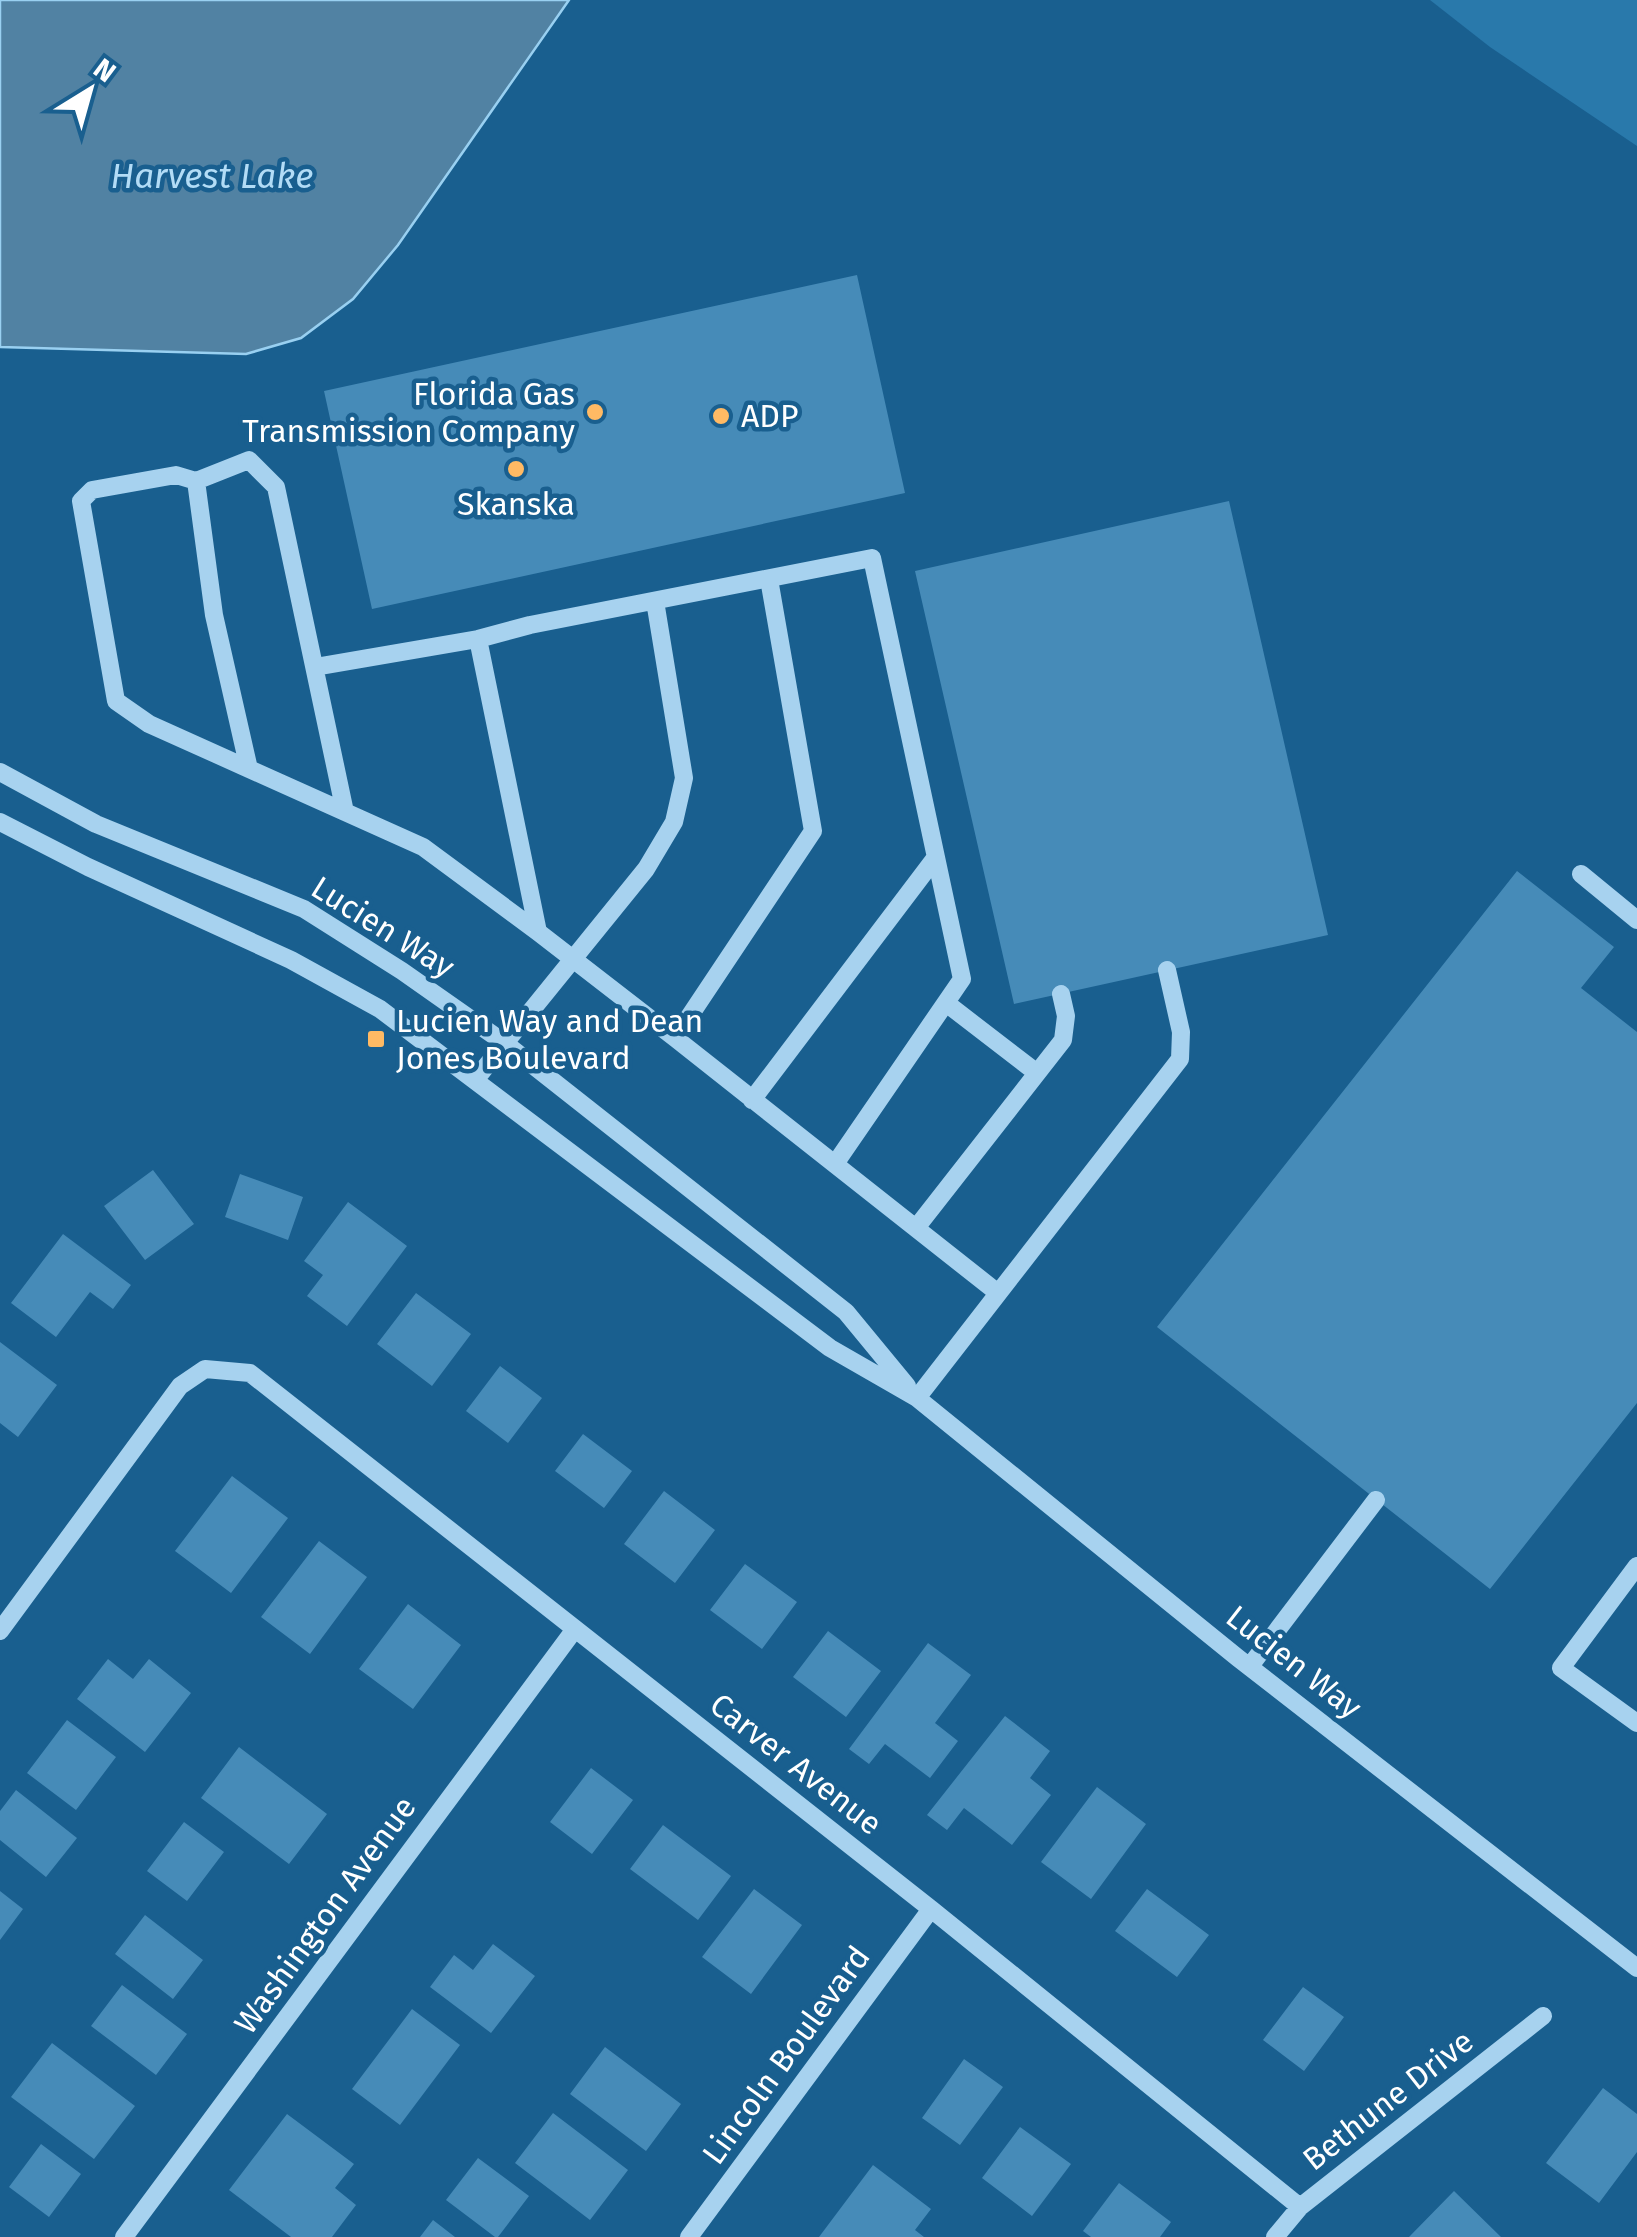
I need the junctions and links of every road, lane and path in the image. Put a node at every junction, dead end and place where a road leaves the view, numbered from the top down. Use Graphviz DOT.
graph roads {
  1 [pos="196,481"];
  2 [pos="769,579"];
  3 [pos="655,601"];
  4 [pos="478,639"];
  5 [pos="315,667"];
  6 [pos="249,769"];
  7 [pos="0,772"];
  8 [pos="345,812"];
  9 [pos="0,822"];
  10 [pos="936,857"];
  11 [pos="1580,874"];
  12 [pos="1637,920"];
  13 [pos="538,932"];
  14 [pos="574,960"];
  15 [pos="1167,970"];
  16 [pos="1062,994"];
  17 [pos="946,1003"];
  18 [pos="676,1038"];
  19 [pos="506,1044"];
  20 [pos="1037,1073"];
  21 [pos="475,1080"];
  22 [pos="752,1100"];
  23 [pos="835,1164"];
  24 [pos="916,1228"];
  25 [pos="998,1293"];
  26 [pos="918,1398"];
  27 [pos="1376,1500"];
  28 [pos="1637,1566"];
  29 [pos="574,1629"];
  30 [pos="0,1632"];
  31 [pos="1250,1666"];
  32 [pos="1637,1723"];
  33 [pos="931,1908"];
  34 [pos="1637,1968"];
  35 [pos="1543,2016"];
  36 [pos="1300,2206"];
  37 [pos="124,2237"];
  38 [pos="689,2237"];
  39 [pos="1275,2237"];
  1 -- 5 [label="street"];
  1 -- 6 [label="street"];
  1 -- 6 [label="street"];
  2 -- 3 [label="street"];
  2 -- 10 [label="street"];
  2 -- 18 [label="street"];
  3 -- 4 [label="street"];
  3 -- 14 [label="street"];
  4 -- 5 [label="street"];
  4 -- 13 [label="street"];
  5 -- 8 [label="street"];
  6 -- 8 [label="street"];
  7 -- 19 [label="street, Lucien Way"];
  8 -- 13 [label="street"];
  9 -- 21 [label="street, Lucien Way"];
  10 -- 17 [label="street"];
  10 -- 22 [label="street"];
  11 -- 12 [label="street"];
  13 -- 14 [label="street"];
  14 -- 18 [label="street"];
  14 -- 19 [label="street"];
  15 -- 25 [label="street"];
  16 -- 20 [label="street"];
  17 -- 20 [label="street"];
  17 -- 23 [label="street"];
  18 -- 22 [label="street"];
  19 -- 21 [label="street"];
  19 -- 26 [label="street, Lucien Way"];
  20 -- 24 [label="street"];
  21 -- 26 [label="street, Lucien Way"];
  22 -- 23 [label="street"];
  23 -- 24 [label="street"];
  24 -- 25 [label="street"];
  25 -- 26 [label="street"];
  26 -- 31 [label="street, Lucien Way"];
  27 -- 31 [label="street"];
  28 -- 32 [label="street"];
  29 -- 30 [label="street, Carver Avenue"];
  29 -- 33 [label="street, Carver Avenue"];
  29 -- 37 [label="street, Washington Avenue"];
  31 -- 34 [label="street, Lucien Way"];
  33 -- 36 [label="street, Carver Avenue"];
  33 -- 38 [label="street, Lincoln Boulevard"];
  35 -- 36 [label="street, Bethune Drive"];
  36 -- 39 [label="street, Bethune Drive"];
}
